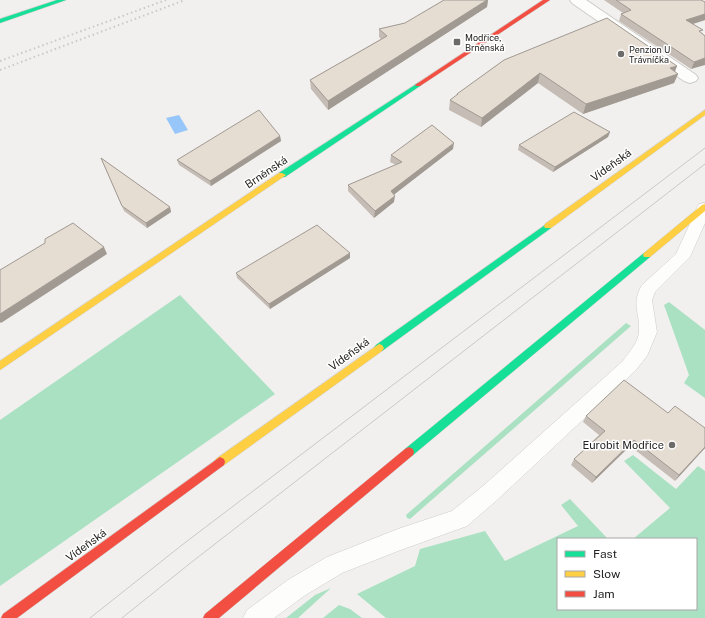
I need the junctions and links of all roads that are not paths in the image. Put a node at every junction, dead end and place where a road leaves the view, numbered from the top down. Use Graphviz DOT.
graph roads {
  1 [pos="63,0"];
  2 [pos="547,0"];
  3 [pos="577,0"];
  4 [pos="0,21"];
  5 [pos="690,78"];
  6 [pos="705,112"];
  7 [pos="704,208"];
  8 [pos="0,366"];
  9 [pos="7,618"];
  10 [pos="208,618"];
  11 [pos="255,618"];
  1 -- 4 [label="main road"];
  2 -- 8 [label="main road, Brněnská"];
  3 -- 5 [label="street"];
  6 -- 9 [label="main road, Vídeňská"];
  7 -- 10 [label="main road"];
  7 -- 11 [label="lane"];
}
